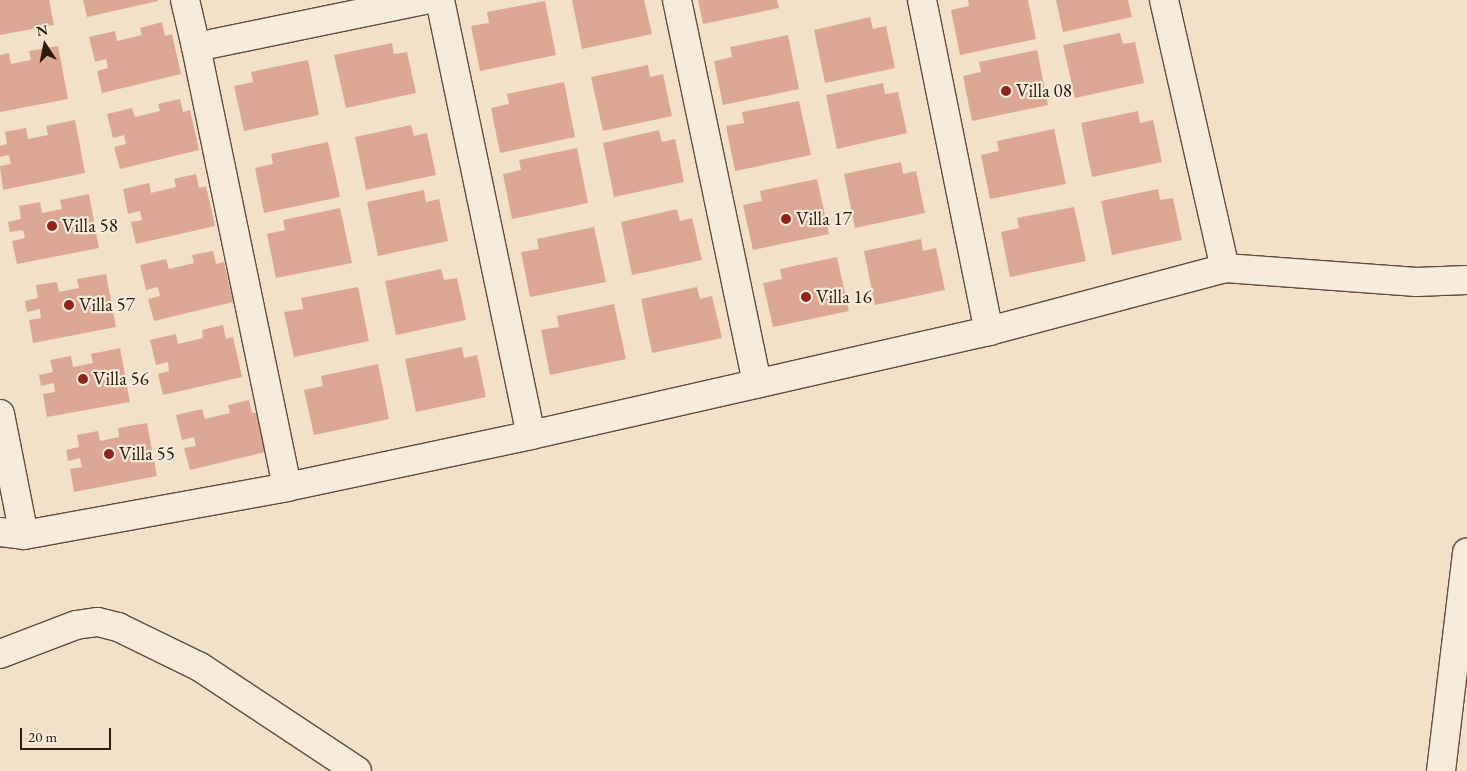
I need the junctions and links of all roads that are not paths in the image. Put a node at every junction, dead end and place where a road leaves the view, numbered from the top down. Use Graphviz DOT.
graph roads {
  1 [pos="185,0"];
  2 [pos="424,0"];
  3 [pos="440,0"];
  4 [pos="677,0"];
  5 [pos="922,0"];
  6 [pos="1164,0"];
  7 [pos="196,47"];
  8 [pos="1225,268"];
  9 [pos="1467,280"];
  10 [pos="989,331"];
  11 [pos="757,384"];
  12 [pos="0,414"];
  13 [pos="531,435"];
  14 [pos="286,487"];
  15 [pos="12,534"];
  16 [pos="1467,553"];
  17 [pos="0,654"];
  18 [pos="357,771"];
  19 [pos="1441,771"];
  1 -- 7 [label="street"];
  2 -- 7 [label="street"];
  3 -- 13 [label="street"];
  4 -- 11 [label="street"];
  5 -- 10 [label="street"];
  6 -- 8 [label="street"];
  7 -- 14 [label="street"];
  8 -- 9 [label="street"];
  8 -- 10 [label="street"];
  10 -- 11 [label="street"];
  11 -- 13 [label="street"];
  12 -- 15 [label="street"];
  13 -- 14 [label="street"];
  14 -- 15 [label="street"];
  16 -- 19 [label="street"];
  17 -- 18 [label="street"];
}
